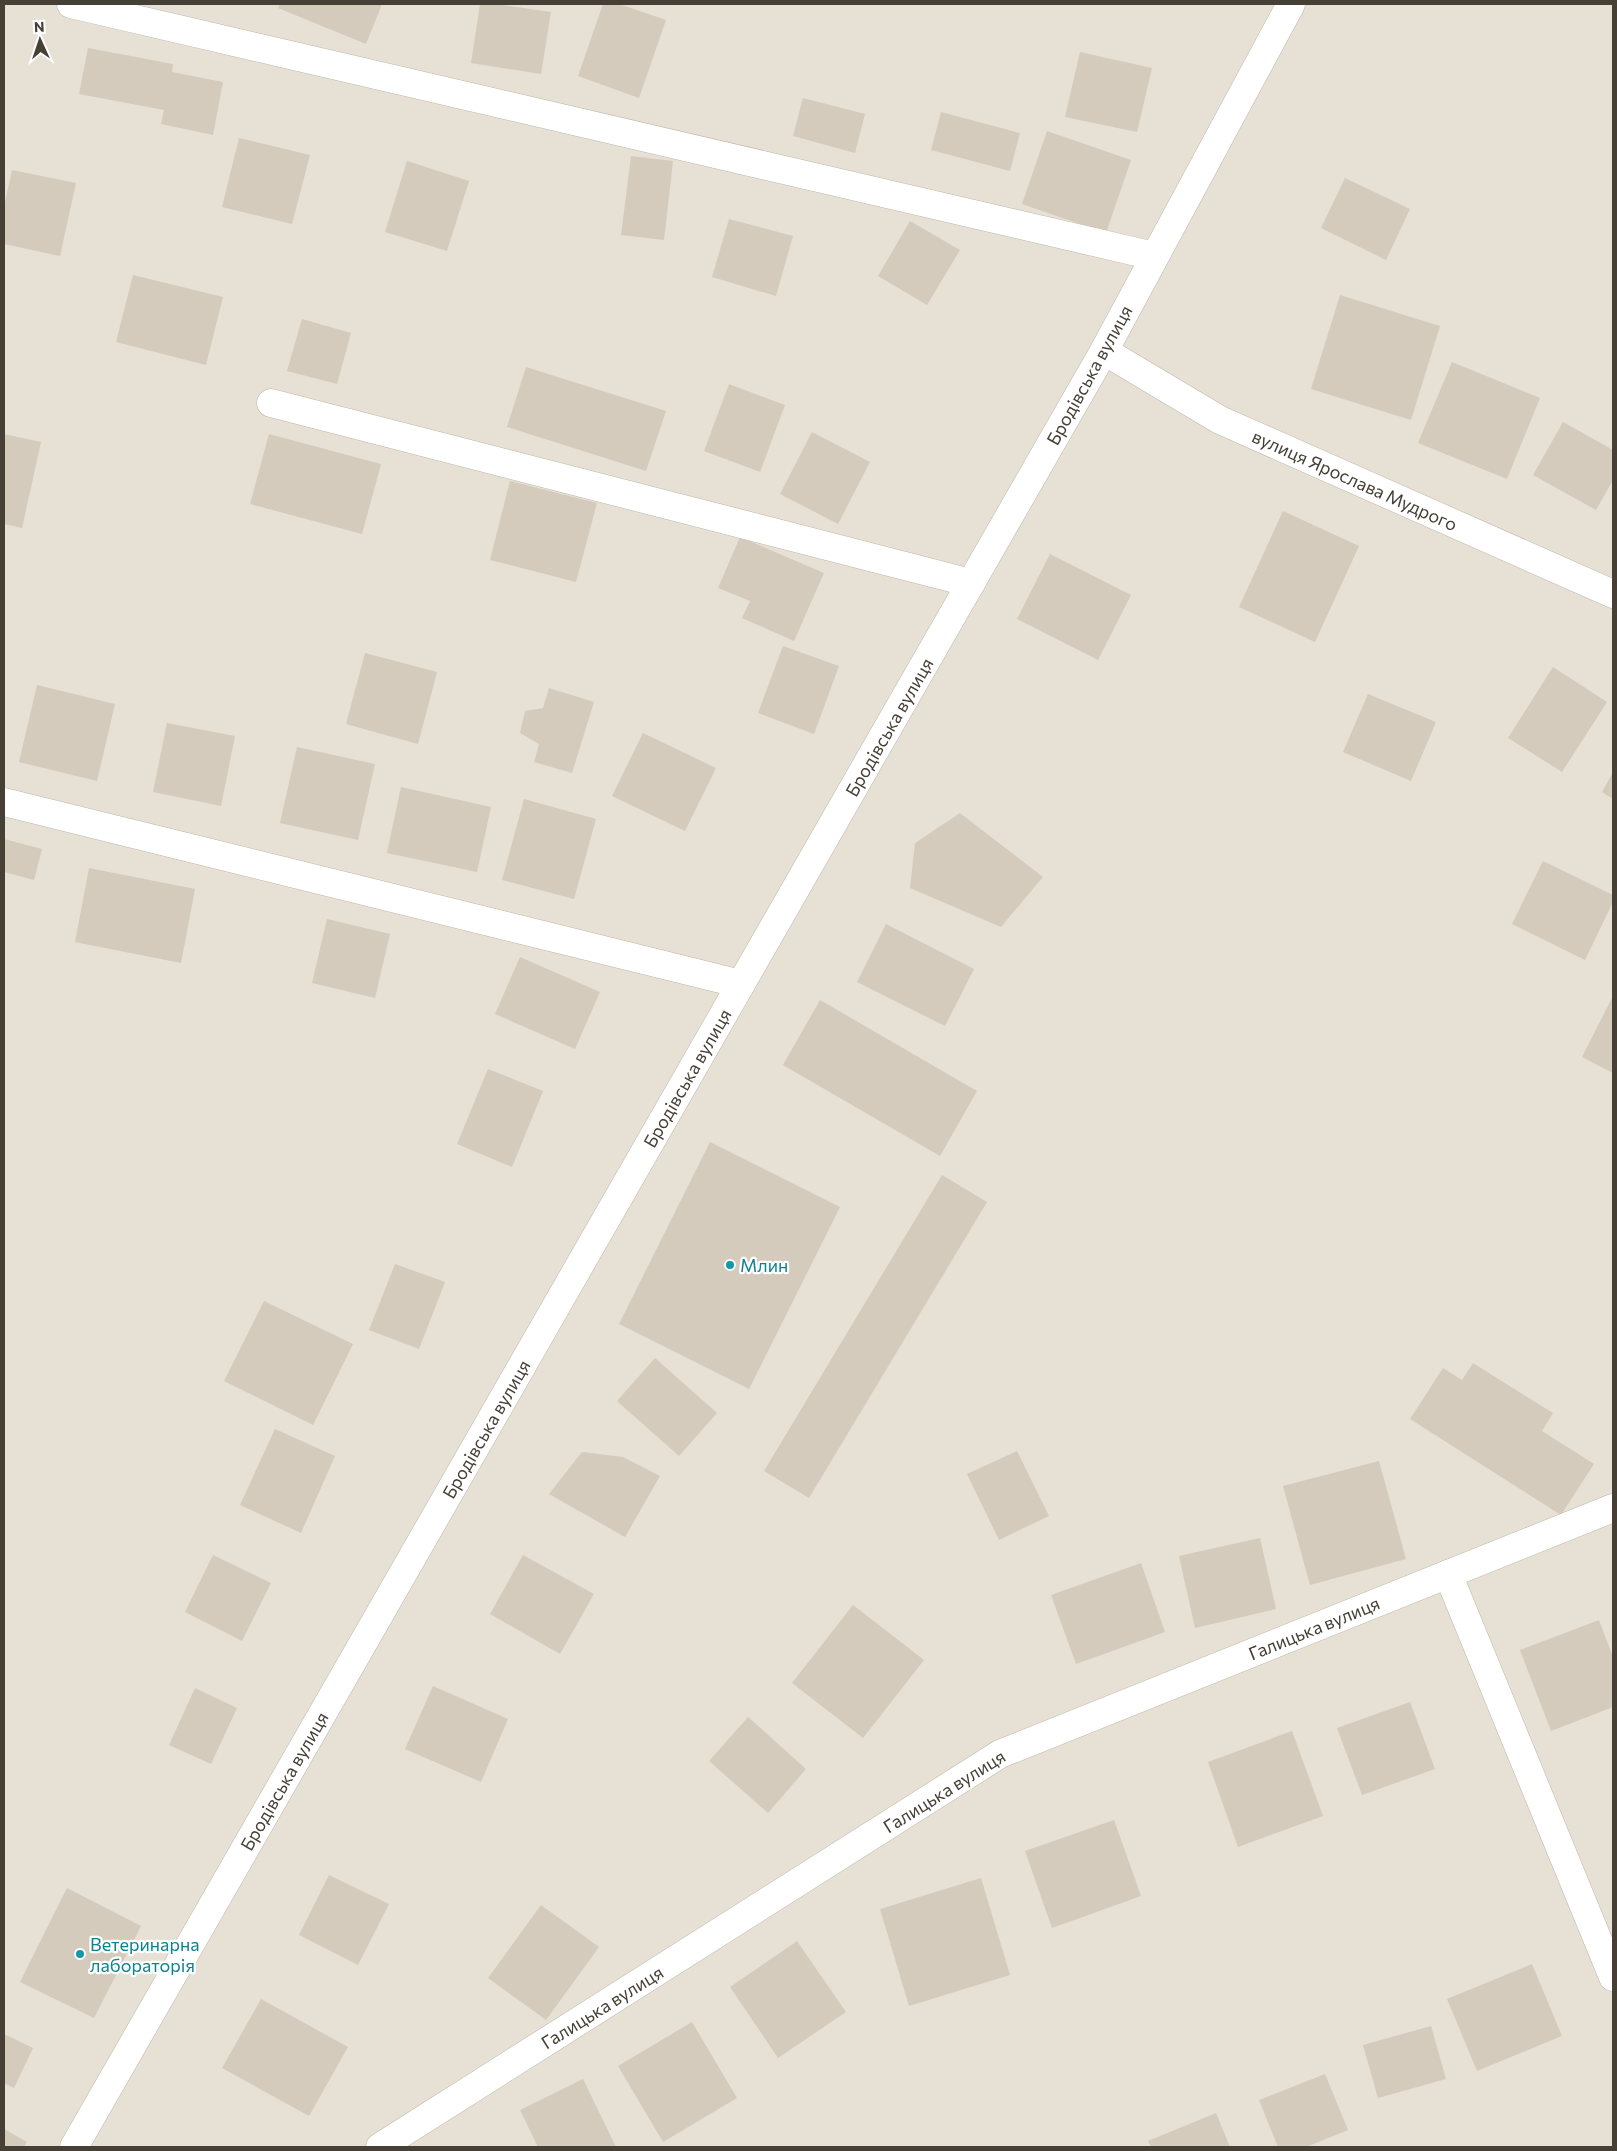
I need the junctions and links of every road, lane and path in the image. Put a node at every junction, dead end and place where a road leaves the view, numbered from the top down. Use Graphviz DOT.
graph roads {
  1 [pos="71,4"];
  2 [pos="1292,4"];
  3 [pos="1154,256"];
  4 [pos="1104,351"];
  5 [pos="271,403"];
  6 [pos="971,584"];
  7 [pos="1613,594"];
  8 [pos="4,802"];
  9 [pos="741,984"];
  10 [pos="1613,1508"];
  11 [pos="1448,1574"];
  12 [pos="1613,1977"];
  13 [pos="74,2147"];
  14 [pos="380,2147"];
  1 -- 3 [label="street"];
  2 -- 3 [label="street, Бродівська вулиця"];
  3 -- 4 [label="street, Бродівська вулиця"];
  4 -- 6 [label="street, Бродівська вулиця"];
  4 -- 7 [label="street, вулиця Ярослава Мудрого"];
  5 -- 6 [label="street"];
  6 -- 9 [label="street, Бродівська вулиця"];
  8 -- 9 [label="street"];
  9 -- 13 [label="street, Бродівська вулиця"];
  10 -- 11 [label="street, Галицька вулиця"];
  11 -- 12 [label="street"];
  11 -- 14 [label="street, Галицька вулиця"];
}
